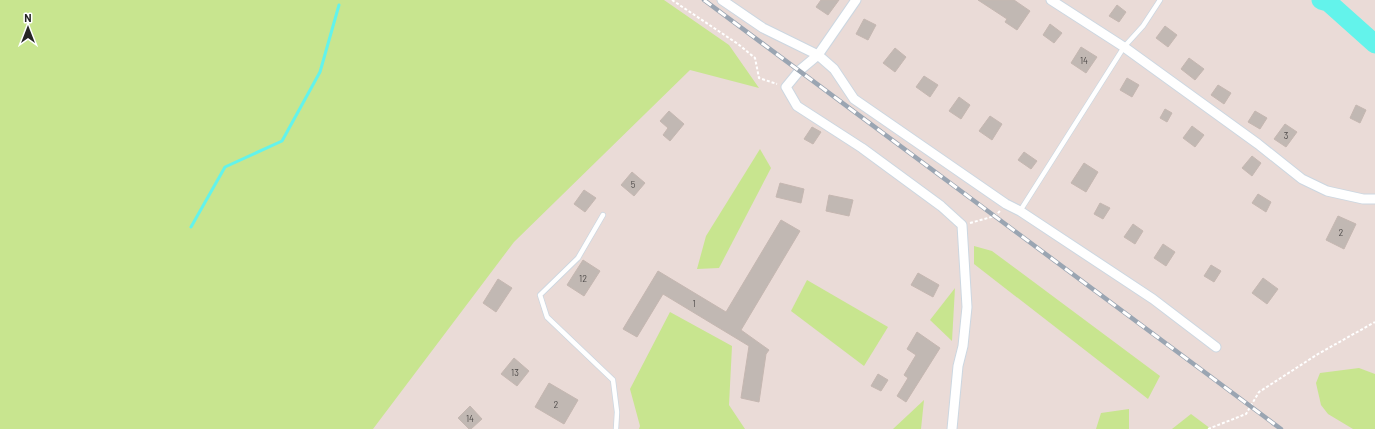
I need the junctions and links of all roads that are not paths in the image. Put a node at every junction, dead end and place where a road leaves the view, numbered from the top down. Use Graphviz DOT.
graph roads {
  1 [pos="722,0"];
  2 [pos="856,0"];
  3 [pos="1051,0"];
  4 [pos="1160,0"];
  5 [pos="1124,47"];
  6 [pos="818,55"];
  7 [pos="1375,199"];
  8 [pos="1020,211"];
  9 [pos="603,215"];
  10 [pos="1216,347"];
  11 [pos="616,429"];
  12 [pos="952,429"];
  1 -- 6 [label="street"];
  2 -- 6 [label="street"];
  3 -- 5 [label="street"];
  4 -- 5 [label="lane"];
  5 -- 7 [label="street"];
  5 -- 8 [label="lane"];
  6 -- 8 [label="street"];
  6 -- 12 [label="street"];
  8 -- 10 [label="street"];
  9 -- 11 [label="lane"];
}
